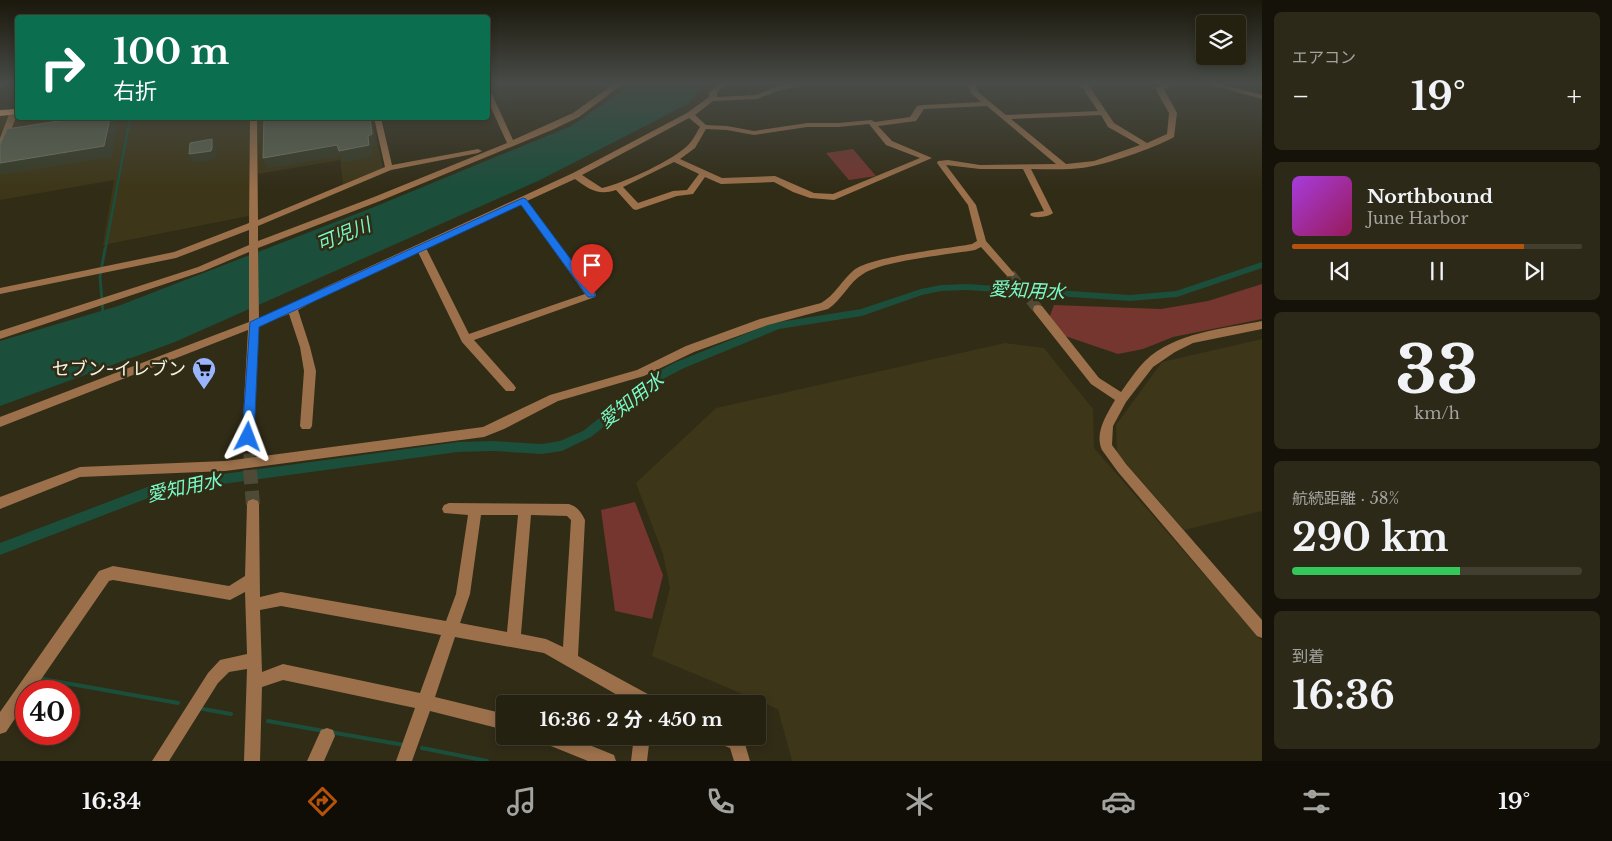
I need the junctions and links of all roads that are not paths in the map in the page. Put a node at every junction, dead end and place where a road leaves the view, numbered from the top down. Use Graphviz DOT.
graph roads {
  1 [pos="13,119"];
  2 [pos="499,119"];
  3 [pos="567,119"];
  4 [pos="683,119"];
  5 [pos="694,119"];
  6 [pos="913,119"];
  7 [pos="1006,119"];
  8 [pos="1107,119"];
  9 [pos="1173,119"];
  10 [pos="253,120"];
  11 [pos="377,120"];
  12 [pos="874,124"];
  13 [pos="704,127"];
  14 [pos="509,140"];
  15 [pos="1147,146"];
  16 [pos="0,148"];
  17 [pos="926,158"];
  18 [pos="674,159"];
  19 [pos="941,164"];
  20 [pos="1064,166"];
  21 [pos="1026,167"];
  22 [pos="389,168"];
  23 [pos="703,174"];
  24 [pos="576,175"];
  25 [pos="618,187"];
  26 [pos="523,201"];
  27 [pos="1034,215"];
  28 [pos="254,224"];
  29 [pos="982,242"];
  30 [pos="421,247"];
  31 [pos="252,250"];
  32 [pos="1010,274"];
  33 [pos="0,291"];
  34 [pos="101,303"];
  35 [pos="292,309"];
  36 [pos="1038,310"];
  37 [pos="253,312"];
  38 [pos="254,325"];
  39 [pos="1262,325"];
  40 [pos="0,335"];
  41 [pos="466,339"];
  42 [pos="510,388"];
  43 [pos="1122,399"];
  44 [pos="0,422"];
  45 [pos="306,426"];
  46 [pos="248,437"];
  47 [pos="0,503"];
  48 [pos="253,505"];
  49 [pos="449,509"];
  50 [pos="475,509"];
  51 [pos="525,510"];
  52 [pos="252,580"];
  53 [pos="253,604"];
  54 [pos="452,630"];
  55 [pos="1262,631"];
  56 [pos="513,640"];
  57 [pos="570,659"];
  58 [pos="253,660"];
  59 [pos="255,678"];
  60 [pos="634,695"];
  61 [pos="425,702"];
  62 [pos="496,720"];
  63 [pos="0,726"];
  64 [pos="327,736"];
  65 [pos="569,745"];
  66 [pos="641,745"];
  67 [pos="738,745"];
  68 [pos="160,761"];
  69 [pos="252,761"];
  70 [pos="315,761"];
  71 [pos="404,761"];
  72 [pos="608,761"];
  73 [pos="639,761"];
  74 [pos="742,761"];
  1 -- 16 [label="street"];
  2 -- 14 [label="street"];
  3 -- 14 [label="street"];
  4 -- 24 [label="street"];
  5 -- 13 [label="street"];
  6 -- 12 [label="street"];
  7 -- 20 [label="street"];
  8 -- 15 [label="street"];
  9 -- 15 [label="street"];
  10 -- 28 [label="street"];
  11 -- 22 [label="street"];
  12 -- 13 [label="street"];
  12 -- 17 [label="street"];
  13 -- 18 [label="street"];
  14 -- 22 [label="street"];
  14 -- 31 [label="street"];
  15 -- 20 [label="street"];
  17 -- 19 [label="street"];
  17 -- 23 [label="street"];
  18 -- 23 [label="street"];
  18 -- 25 [label="street"];
  19 -- 21 [label="street"];
  19 -- 29 [label="street"];
  20 -- 21 [label="street"];
  21 -- 27 [label="street"];
  22 -- 28 [label="street"];
  23 -- 25 [label="street"];
  24 -- 25 [label="street"];
  24 -- 26 [label="street"];
  26 -- 30 [label="street"];
  26 -- 41 [label="street"];
  28 -- 31 [label="street"];
  28 -- 33 [label="street"];
  29 -- 32 [label="street"];
  29 -- 47 [label="street"];
  30 -- 35 [label="street"];
  30 -- 41 [label="street"];
  31 -- 34 [label="street"];
  31 -- 37 [label="street"];
  34 -- 40 [label="street"];
  35 -- 38 [label="street"];
  35 -- 45 [label="street"];
  36 -- 43 [label="street"];
  37 -- 38 [label="street"];
  38 -- 44 [label="street"];
  38 -- 46 [label="street"];
  39 -- 43 [label="street"];
  41 -- 42 [label="street"];
  43 -- 55 [label="street"];
  48 -- 52 [label="street"];
  49 -- 50 [label="street"];
  50 -- 51 [label="street"];
  50 -- 54 [label="street"];
  51 -- 56 [label="street"];
  51 -- 57 [label="street"];
  52 -- 53 [label="street"];
  52 -- 63 [label="street"];
  53 -- 54 [label="street"];
  53 -- 58 [label="street"];
  54 -- 56 [label="street"];
  54 -- 61 [label="street"];
  56 -- 57 [label="street"];
  57 -- 60 [label="street"];
  58 -- 59 [label="street"];
  58 -- 68 [label="street"];
  59 -- 61 [label="street"];
  59 -- 69 [label="street"];
  61 -- 62 [label="street"];
  61 -- 71 [label="street"];
  64 -- 70 [label="street"];
  65 -- 72 [label="street"];
  66 -- 73 [label="street"];
  67 -- 74 [label="street"];
}
